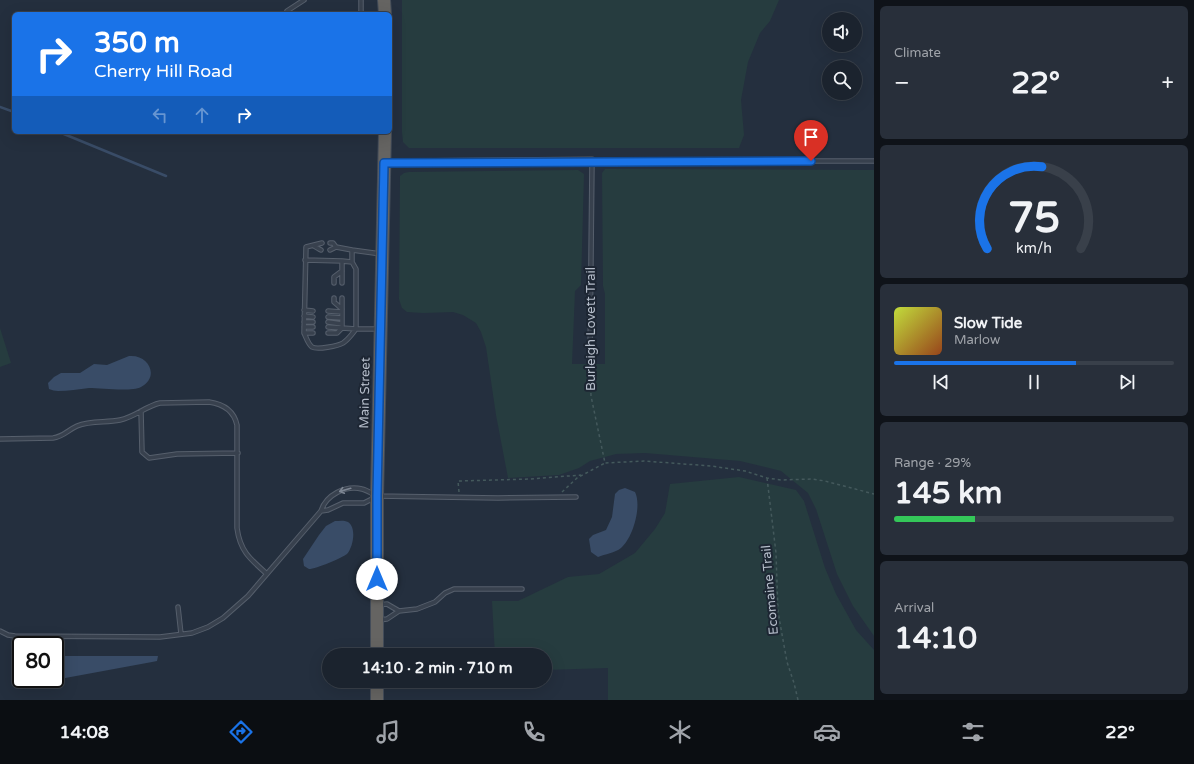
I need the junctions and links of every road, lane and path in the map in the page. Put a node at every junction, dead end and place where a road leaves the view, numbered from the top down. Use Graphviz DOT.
graph roads {
  1 [pos="304,0"];
  2 [pos="361,0"];
  3 [pos="384,0"];
  4 [pos="287,11"];
  5 [pos="361,12"];
  6 [pos="385,12"];
  7 [pos="385,134"];
  8 [pos="874,161"];
  9 [pos="592,162"];
  10 [pos="384,163"];
  11 [pos="322,243"];
  12 [pos="330,243"];
  13 [pos="314,246"];
  14 [pos="336,247"];
  15 [pos="322,250"];
  16 [pos="330,250"];
  17 [pos="352,250"];
  18 [pos="382,255"];
  19 [pos="305,260"];
  20 [pos="342,262"];
  21 [pos="352,262"];
  22 [pos="342,271"];
  23 [pos="334,283"];
  24 [pos="342,283"];
  25 [pos="334,298"];
  26 [pos="342,298"];
  27 [pos="304,310"];
  28 [pos="342,310"];
  29 [pos="313,311"];
  30 [pos="328,311"];
  31 [pos="304,316"];
  32 [pos="313,316"];
  33 [pos="328,317"];
  34 [pos="342,318"];
  35 [pos="304,322"];
  36 [pos="313,322"];
  37 [pos="328,322"];
  38 [pos="342,324"];
  39 [pos="304,327"];
  40 [pos="313,327"];
  41 [pos="328,327"];
  42 [pos="342,328"];
  43 [pos="356,329"];
  44 [pos="380,329"];
  45 [pos="304,333"];
  46 [pos="313,333"];
  47 [pos="328,333"];
  48 [pos="590,357"];
  49 [pos="141,410"];
  50 [pos="0,439"];
  51 [pos="238,454"];
  52 [pos="605,463"];
  53 [pos="581,476"];
  54 [pos="767,478"];
  55 [pos="459,492"];
  56 [pos="874,494"];
  57 [pos="377,496"];
  58 [pos="560,497"];
  59 [pos="576,497"];
  60 [pos="320,511"];
  61 [pos="267,574"];
  62 [pos="522,589"];
  63 [pos="377,605"];
  64 [pos="178,607"];
  65 [pos="399,611"];
  66 [pos="377,620"];
  67 [pos="0,631"];
  68 [pos="182,634"];
  69 [pos="377,648"];
  70 [pos="377,688"];
  71 [pos="376,700"];
  72 [pos="798,700"];
  1 -- 4 [label="lane"];
  2 -- 5 [label="lane"];
  3 -- 6 [label="highway"];
  7 -- 10 [label="highway, Main Street"];
  8 -- 9 [label="lane"];
  9 -- 10 [label="street"];
  9 -- 48 [label="lane, Burleigh Lovett Trail"];
  10 -- 18 [label="highway, Main Street"];
  11 -- 13 [label="lane"];
  12 -- 14 [label="lane"];
  13 -- 15 [label="lane"];
  13 -- 19 [label="lane"];
  14 -- 16 [label="lane"];
  14 -- 17 [label="lane"];
  17 -- 18 [label="lane"];
  17 -- 21 [label="lane"];
  18 -- 44 [label="highway, Main Street"];
  19 -- 20 [label="lane"];
  19 -- 27 [label="lane"];
  20 -- 21 [label="lane"];
  20 -- 22 [label="lane"];
  21 -- 43 [label="lane"];
  22 -- 23 [label="lane"];
  22 -- 24 [label="lane"];
  25 -- 28 [label="lane"];
  26 -- 28 [label="lane"];
  27 -- 29 [label="lane"];
  27 -- 31 [label="lane"];
  28 -- 30 [label="lane"];
  28 -- 34 [label="lane"];
  31 -- 32 [label="lane"];
  31 -- 35 [label="lane"];
  33 -- 34 [label="lane"];
  34 -- 38 [label="lane"];
  35 -- 36 [label="lane"];
  35 -- 39 [label="lane"];
  37 -- 38 [label="lane"];
  38 -- 42 [label="lane"];
  39 -- 40 [label="lane"];
  39 -- 45 [label="lane"];
  41 -- 42 [label="lane"];
  42 -- 43 [label="lane"];
  42 -- 47 [label="lane"];
  43 -- 44 [label="lane"];
  43 -- 45 [label="lane"];
  44 -- 57 [label="highway, Main Street"];
  45 -- 46 [label="lane"];
  48 -- 52 [label="path, Burleigh Lovett Trail"];
  49 -- 50 [label="lane"];
  49 -- 51 [label="lane"];
  49 -- 51 [label="lane"];
  51 -- 61 [label="lane"];
  52 -- 53 [label="path"];
  52 -- 54 [label="path"];
  53 -- 55 [label="path"];
  53 -- 58 [label="path"];
  54 -- 56 [label="path"];
  54 -- 72 [label="path, Ecomaine Trail"];
  57 -- 58 [label="lane"];
  57 -- 60 [label="lane"];
  57 -- 60 [label="lane, one-way"];
  57 -- 63 [label="highway, Main Street"];
  58 -- 59 [label="lane"];
  60 -- 61 [label="lane"];
  61 -- 68 [label="lane"];
  62 -- 65 [label="lane"];
  63 -- 65 [label="lane"];
  63 -- 66 [label="highway, Main Street"];
  64 -- 68 [label="lane"];
  65 -- 66 [label="lane"];
  66 -- 69 [label="highway, Main Street"];
  67 -- 68 [label="lane"];
  70 -- 71 [label="highway"];
}
